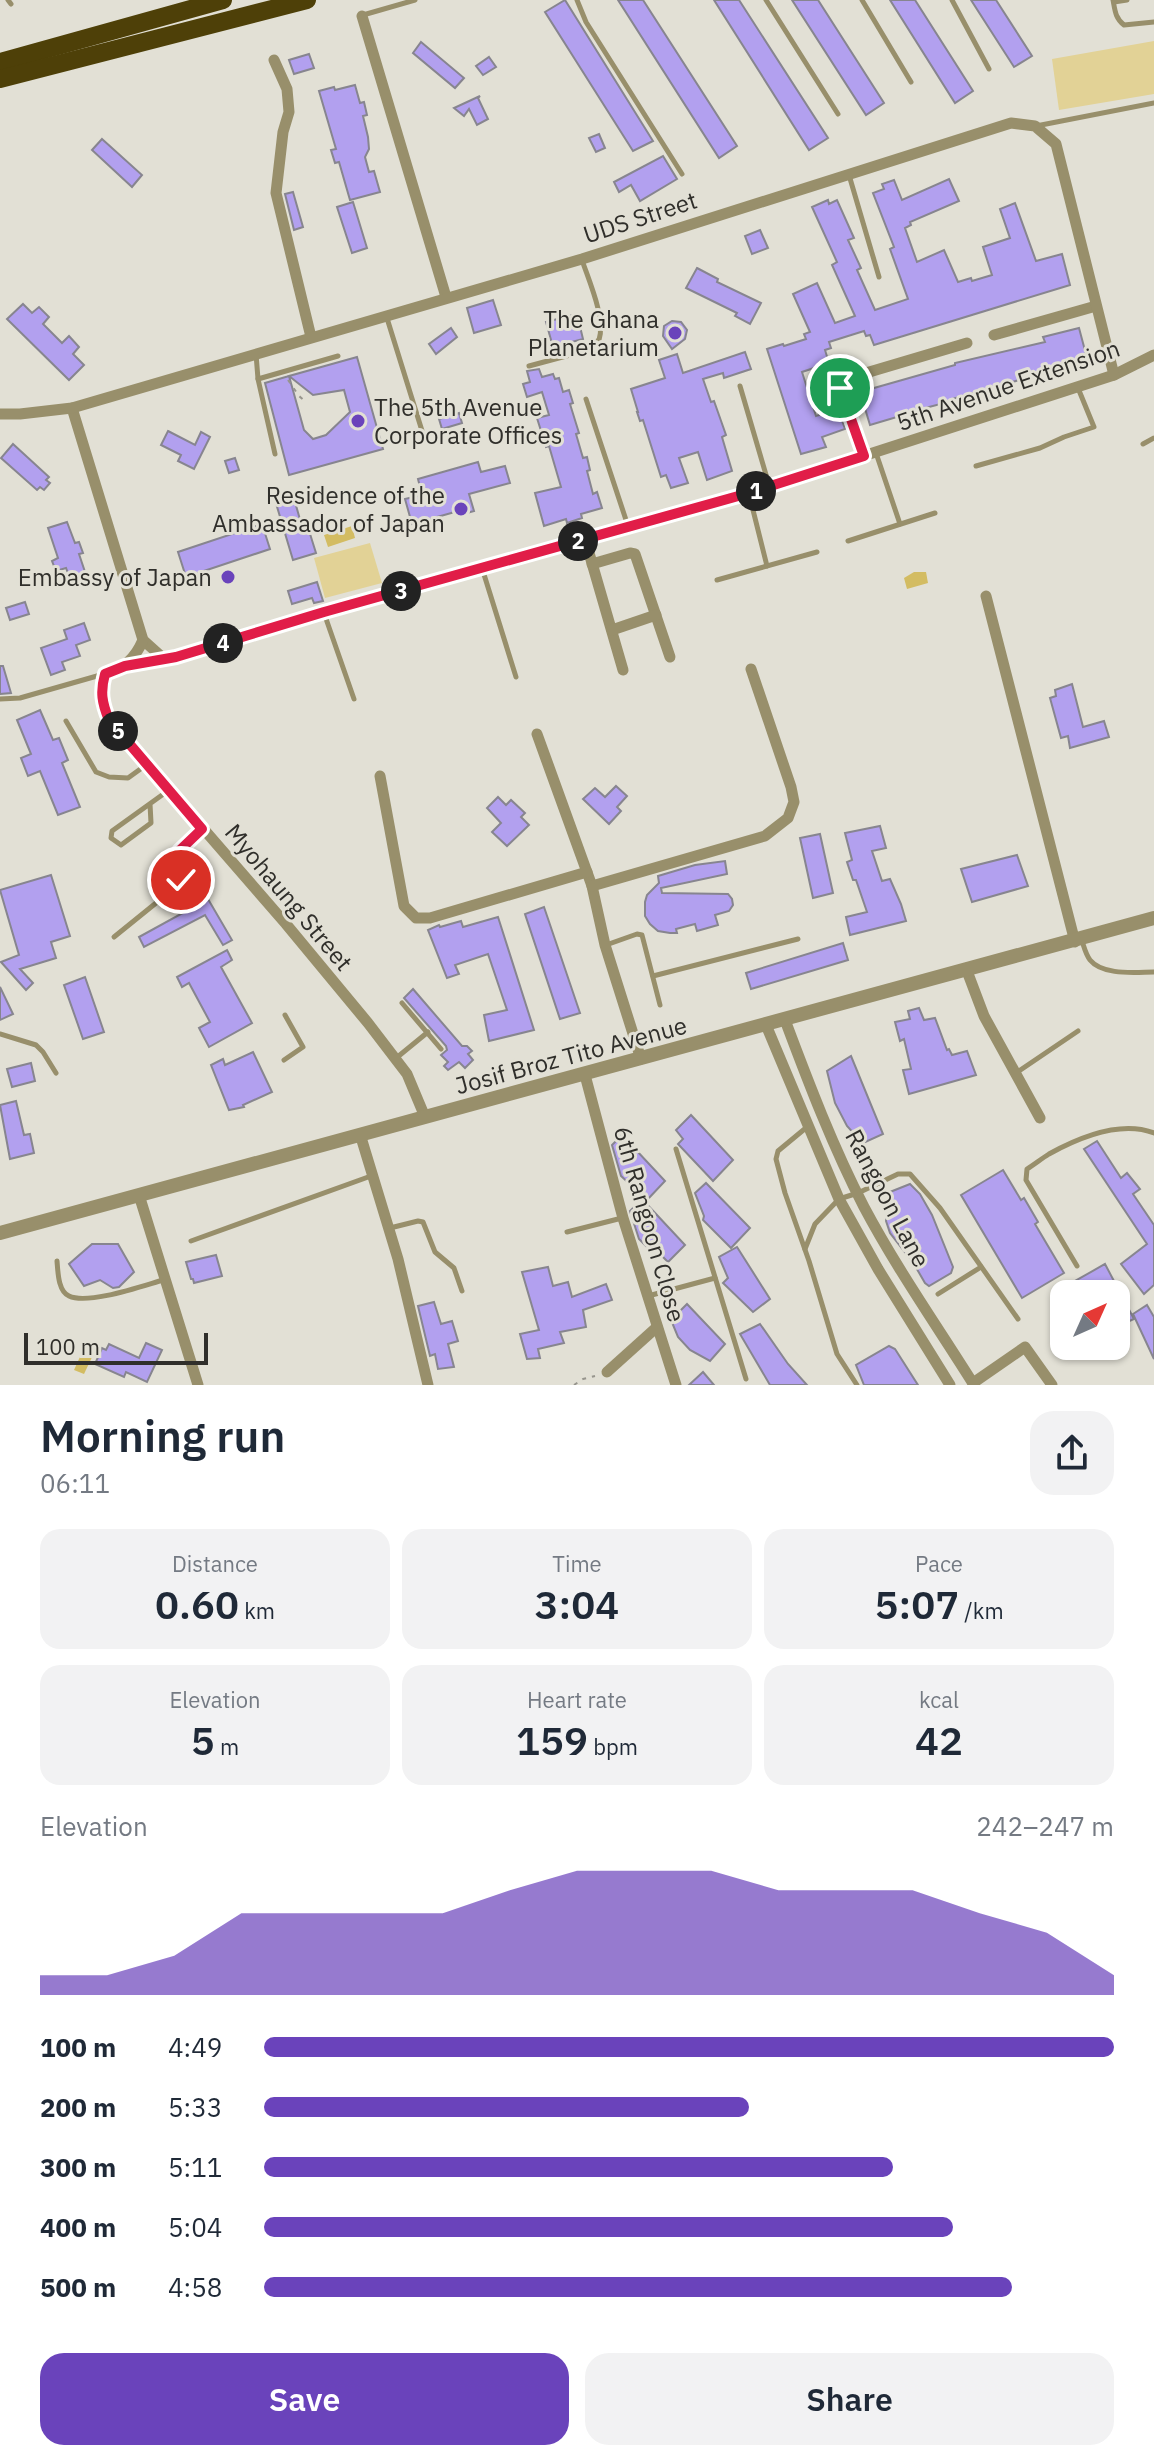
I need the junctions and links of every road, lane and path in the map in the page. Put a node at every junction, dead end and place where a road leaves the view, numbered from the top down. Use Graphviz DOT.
graph roads {
  1 [pos="223,0"];
  2 [pos="307,0"];
  3 [pos="415,0"];
  4 [pos="577,0"];
  5 [pos="766,0"];
  6 [pos="862,0"];
  7 [pos="952,0"];
  8 [pos="1127,0"];
  9 [pos="1113,1"];
  10 [pos="362,16"];
  11 [pos="1154,22"];
  12 [pos="274,60"];
  13 [pos="0,62"];
  14 [pos="989,69"];
  15 [pos="0,79"];
  16 [pos="911,82"];
  17 [pos="1154,103"];
  18 [pos="838,114"];
  19 [pos="1035,126"];
  20 [pos="682,174"];
  21 [pos="849,174"];
  22 [pos="582,259"];
  23 [pos="879,277"];
  24 [pos="446,297"];
  25 [pos="1096,306"];
  26 [pos="386,315"];
  27 [pos="994,335"];
  28 [pos="311,337"];
  29 [pos="967,343"];
  30 [pos="256,353"];
  31 [pos="1154,355"];
  32 [pos="338,356"];
  33 [pos="529,366"];
  34 [pos="284,372"];
  35 [pos="1114,375"];
  36 [pos="258,379"];
  37 [pos="740,386"];
  38 [pos="1078,387"];
  39 [pos="586,399"];
  40 [pos="306,402"];
  41 [pos="72,408"];
  42 [pos="0,414"];
  43 [pos="423,434"];
  44 [pos="1154,438"];
  45 [pos="1143,444"];
  46 [pos="275,454"];
  47 [pos="870,454"];
  48 [pos="976,466"];
  49 [pos="769,487"];
  50 [pos="749,493"];
  51 [pos="935,513"];
  52 [pos="900,524"];
  53 [pos="629,527"];
  54 [pos="585,539"];
  55 [pos="848,541"];
  56 [pos="817,552"];
  57 [pos="592,564"];
  58 [pos="768,566"];
  59 [pos="482,568"];
  60 [pos="717,580"];
  61 [pos="986,596"];
  62 [pos="324,612"];
  63 [pos="656,615"];
  64 [pos="612,630"];
  65 [pos="143,640"];
  66 [pos="670,657"];
  67 [pos="163,658"];
  68 [pos="125,666"];
  69 [pos="751,669"];
  70 [pos="623,670"];
  71 [pos="105,674"];
  72 [pos="516,677"];
  73 [pos="0,699"];
  74 [pos="354,699"];
  75 [pos="66,721"];
  76 [pos="537,734"];
  77 [pos="147,764"];
  78 [pos="380,776"];
  79 [pos="169,790"];
  80 [pos="150,804"];
  81 [pos="202,829"];
  82 [pos="587,872"];
  83 [pos="592,886"];
  84 [pos="1154,918"];
  85 [pos="114,937"];
  86 [pos="798,939"];
  87 [pos="1078,941"];
  88 [pos="605,945"];
  89 [pos="967,971"];
  90 [pos="1154,972"];
  91 [pos="653,976"];
  92 [pos="402,1003"];
  93 [pos="660,1005"];
  94 [pos="285,1015"];
  95 [pos="785,1020"];
  96 [pos="766,1025"];
  97 [pos="1078,1031"];
  98 [pos="428,1032"];
  99 [pos="0,1034"];
  100 [pos="441,1049"];
  101 [pos="395,1059"];
  102 [pos="641,1059"];
  103 [pos="284,1060"];
  104 [pos="56,1073"];
  105 [pos="1015,1073"];
  106 [pos="585,1075"];
  107 [pos="425,1117"];
  108 [pos="1040,1118"];
  109 [pos="809,1125"];
  110 [pos="1154,1133"];
  111 [pos="360,1134"];
  112 [pos="676,1149"];
  113 [pos="373,1175"];
  114 [pos="858,1193"];
  115 [pos="139,1195"];
  116 [pos="839,1199"];
  117 [pos="623,1218"];
  118 [pos="389,1229"];
  119 [pos="567,1232"];
  120 [pos="0,1233"];
  121 [pos="191,1241"];
  122 [pos="805,1249"];
  123 [pos="57,1261"];
  124 [pos="1077,1266"];
  125 [pos="981,1267"];
  126 [pos="715,1278"];
  127 [pos="165,1279"];
  128 [pos="462,1291"];
  129 [pos="938,1294"];
  130 [pos="647,1296"];
  131 [pos="1018,1319"];
  132 [pos="657,1327"];
  133 [pos="607,1372"];
  134 [pos="746,1379"];
  135 [pos="974,1384"];
  136 [pos="198,1385"];
  137 [pos="428,1385"];
  138 [pos="574,1385"];
  139 [pos="676,1385"];
  140 [pos="857,1385"];
  141 [pos="950,1385"];
  142 [pos="1052,1385"];
  1 -- 13 [label="highway"];
  2 -- 15 [label="highway"];
  3 -- 10 [label="lane"];
  4 -- 20 [label="lane"];
  5 -- 18 [label="lane"];
  6 -- 16 [label="lane"];
  7 -- 14 [label="lane"];
  8 -- 9 [label="lane"];
  9 -- 11 [label="lane"];
  10 -- 24 [label="street"];
  12 -- 28 [label="street"];
  17 -- 19 [label="lane"];
  19 -- 21 [label="street, UDS Street"];
  19 -- 25 [label="street"];
  21 -- 22 [label="street, UDS Street"];
  21 -- 23 [label="lane"];
  22 -- 24 [label="street, UDS Street"];
  22 -- 33 [label="lane"];
  24 -- 26 [label="street, UDS Street"];
  25 -- 27 [label="street"];
  25 -- 35 [label="street"];
  26 -- 28 [label="street, UDS Street"];
  26 -- 43 [label="lane"];
  28 -- 30 [label="street, UDS Street"];
  29 -- 47 [label="street"];
  30 -- 36 [label="lane"];
  30 -- 41 [label="street, UDS Street"];
  31 -- 35 [label="street, 5th Avenue Extension"];
  32 -- 34 [label="lane"];
  34 -- 36 [label="lane"];
  34 -- 40 [label="path"];
  35 -- 38 [label="street, 5th Avenue Extension"];
  36 -- 46 [label="lane"];
  37 -- 49 [label="lane"];
  38 -- 47 [label="street, 5th Avenue Extension"];
  38 -- 48 [label="lane"];
  39 -- 53 [label="lane"];
  41 -- 42 [label="street, UDS Street"];
  41 -- 65 [label="street"];
  44 -- 45 [label="lane"];
  47 -- 49 [label="street, 5th Avenue Extension"];
  47 -- 52 [label="lane"];
  49 -- 50 [label="street, 5th Avenue Extension"];
  50 -- 53 [label="street, 5th Avenue Extension"];
  50 -- 58 [label="lane"];
  51 -- 52 [label="lane"];
  52 -- 55 [label="lane"];
  53 -- 54 [label="street, 5th Avenue Extension"];
  54 -- 57 [label="street"];
  54 -- 59 [label="street, 5th Avenue Extension"];
  56 -- 58 [label="lane"];
  57 -- 63 [label="street"];
  57 -- 64 [label="street"];
  58 -- 60 [label="lane"];
  59 -- 62 [label="street, 5th Avenue Extension"];
  59 -- 72 [label="lane"];
  61 -- 87 [label="street"];
  62 -- 67 [label="street, 5th Avenue Extension"];
  62 -- 74 [label="lane"];
  63 -- 64 [label="street"];
  63 -- 66 [label="street"];
  64 -- 70 [label="street"];
  65 -- 67 [label="street"];
  65 -- 68 [label="street"];
  67 -- 68 [label="street, 5th Avenue Extension"];
  68 -- 71 [label="street"];
  69 -- 83 [label="street"];
  71 -- 73 [label="lane"];
  71 -- 77 [label="street, Myohaung Street"];
  75 -- 77 [label="lane"];
  76 -- 82 [label="street"];
  77 -- 79 [label="street, Myohaung Street"];
  78 -- 82 [label="street"];
  79 -- 80 [label="lane"];
  79 -- 81 [label="street, Myohaung Street"];
  80 -- 80 [label="lane"];
  81 -- 85 [label="lane"];
  81 -- 101 [label="street, Myohaung Street"];
  82 -- 83 [label="street"];
  83 -- 88 [label="street"];
  84 -- 87 [label="street, Josif Broz Tito Avenue"];
  86 -- 91 [label="lane"];
  87 -- 89 [label="street, Josif Broz Tito Avenue"];
  87 -- 90 [label="lane"];
  88 -- 91 [label="lane"];
  88 -- 102 [label="street"];
  89 -- 95 [label="street, Josif Broz Tito Avenue"];
  89 -- 105 [label="street"];
  91 -- 93 [label="lane"];
  92 -- 98 [label="lane"];
  94 -- 103 [label="lane"];
  95 -- 96 [label="street, Josif Broz Tito Avenue"];
  95 -- 114 [label="street, Rangoon Lane"];
  96 -- 102 [label="street, Josif Broz Tito Avenue"];
  96 -- 109 [label="street, Rangoon Lane"];
  97 -- 105 [label="lane"];
  98 -- 100 [label="lane"];
  98 -- 101 [label="lane"];
  99 -- 104 [label="lane"];
  101 -- 107 [label="street, Myohaung Street"];
  102 -- 106 [label="street, Josif Broz Tito Avenue"];
  105 -- 108 [label="street"];
  106 -- 107 [label="street, Josif Broz Tito Avenue"];
  106 -- 117 [label="street, 6th Rangoon Close"];
  107 -- 111 [label="street, Josif Broz Tito Avenue"];
  109 -- 116 [label="street, Rangoon Lane"];
  109 -- 122 [label="lane"];
  110 -- 124 [label="lane"];
  111 -- 113 [label="street"];
  111 -- 115 [label="street, Josif Broz Tito Avenue"];
  112 -- 126 [label="lane"];
  113 -- 118 [label="street"];
  113 -- 121 [label="lane"];
  114 -- 116 [label="lane"];
  114 -- 125 [label="lane"];
  114 -- 135 [label="street, Rangoon Lane"];
  115 -- 120 [label="street, Josif Broz Tito Avenue"];
  115 -- 127 [label="street"];
  116 -- 122 [label="lane"];
  116 -- 141 [label="street, Rangoon Lane"];
  117 -- 119 [label="lane"];
  117 -- 130 [label="street, 6th Rangoon Close"];
  118 -- 128 [label="lane"];
  118 -- 137 [label="street"];
  122 -- 140 [label="lane"];
  123 -- 127 [label="lane"];
  125 -- 129 [label="lane"];
  125 -- 131 [label="lane"];
  126 -- 130 [label="lane"];
  126 -- 134 [label="lane"];
  127 -- 136 [label="street"];
  130 -- 132 [label="street, 6th Rangoon Close"];
  132 -- 133 [label="street"];
  132 -- 139 [label="street, 6th Rangoon Close"];
  133 -- 138 [label="path"];
  135 -- 142 [label="street"];
}
